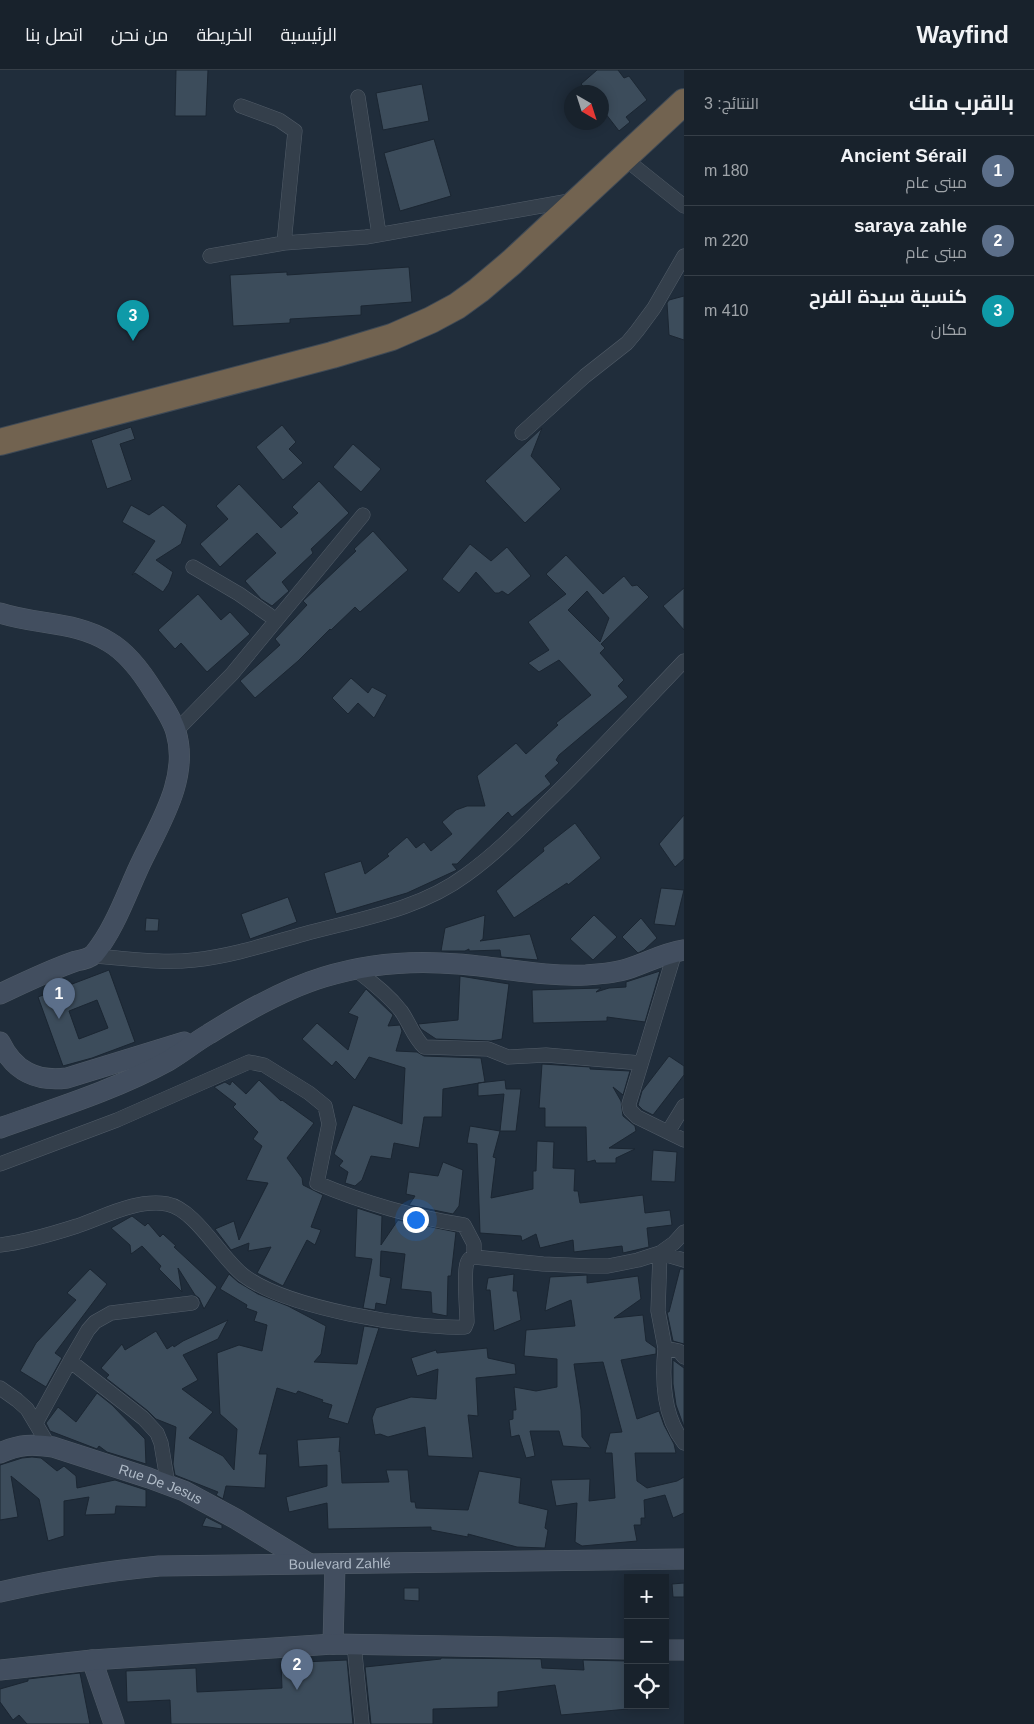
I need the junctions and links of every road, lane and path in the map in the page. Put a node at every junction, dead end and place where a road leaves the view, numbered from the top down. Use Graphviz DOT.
graph roads {
  1 [pos="358,97"];
  2 [pos="684,102"];
  3 [pos="241,106"];
  4 [pos="624,158"];
  5 [pos="580,199"];
  6 [pos="684,206"];
  7 [pos="379,234"];
  8 [pos="284,243"];
  9 [pos="210,256"];
  10 [pos="684,256"];
  11 [pos="522,433"];
  12 [pos="0,442"];
  13 [pos="363,515"];
  14 [pos="193,567"];
  15 [pos="0,613"];
  16 [pos="276,620"];
  17 [pos="684,661"];
  18 [pos="176,731"];
  19 [pos="679,951"];
  20 [pos="92,956"];
  21 [pos="355,969"];
  22 [pos="0,994"];
  23 [pos="208,1034"];
  24 [pos="0,1042"];
  25 [pos="641,1063"];
  26 [pos="684,1106"];
  27 [pos="0,1128"];
  28 [pos="668,1132"];
  29 [pos="684,1140"];
  30 [pos="0,1164"];
  31 [pos="684,1232"];
  32 [pos="0,1245"];
  33 [pos="660,1253"];
  34 [pos="474,1257"];
  35 [pos="684,1260"];
  36 [pos="192,1303"];
  37 [pos="665,1348"];
  38 [pos="684,1357"];
  39 [pos="70,1361"];
  40 [pos="0,1388"];
  41 [pos="36,1423"];
  42 [pos="684,1443"];
  43 [pos="49,1446"];
  44 [pos="0,1452"];
  45 [pos="168,1485"];
  46 [pos="684,1559"];
  47 [pos="308,1563"];
  48 [pos="335,1564"];
  49 [pos="0,1592"];
  50 [pos="333,1644"];
  51 [pos="354,1644"];
  52 [pos="624,1649"];
  53 [pos="669,1650"];
  54 [pos="684,1650"];
  55 [pos="92,1660"];
  56 [pos="0,1670"];
  57 [pos="114,1724"];
  58 [pos="362,1724"];
  1 -- 7 [label="street"];
  2 -- 4 [label="highway"];
  3 -- 8 [label="street"];
  4 -- 5 [label="highway"];
  4 -- 6 [label="street"];
  5 -- 7 [label="street"];
  5 -- 12 [label="highway"];
  7 -- 8 [label="street"];
  8 -- 9 [label="street"];
  10 -- 11 [label="street"];
  13 -- 16 [label="street"];
  14 -- 16 [label="street"];
  15 -- 18 [label="street"];
  16 -- 18 [label="street"];
  17 -- 20 [label="street"];
  18 -- 20 [label="street"];
  19 -- 21 [label="street"];
  19 -- 25 [label="street"];
  20 -- 22 [label="street"];
  21 -- 23 [label="street"];
  21 -- 25 [label="street"];
  23 -- 24 [label="street"];
  23 -- 27 [label="street"];
  25 -- 28 [label="street"];
  26 -- 28 [label="street"];
  28 -- 29 [label="street"];
  30 -- 34 [label="street"];
  31 -- 33 [label="street"];
  32 -- 34 [label="street"];
  33 -- 34 [label="street"];
  33 -- 35 [label="street"];
  33 -- 37 [label="street"];
  36 -- 39 [label="street"];
  37 -- 38 [label="street"];
  37 -- 42 [label="street"];
  39 -- 41 [label="street"];
  39 -- 45 [label="street"];
  40 -- 41 [label="street"];
  41 -- 43 [label="street"];
  43 -- 44 [label="street, Rue De Jesus"];
  43 -- 45 [label="street, Rue De Jesus"];
  45 -- 47 [label="street, Rue De Jesus"];
  46 -- 48 [label="street, Boulevard Zahlé"];
  47 -- 48 [label="street, Boulevard Zahlé"];
  47 -- 49 [label="street, Boulevard Zahlé"];
  48 -- 50 [label="street"];
  50 -- 51 [label="street"];
  50 -- 55 [label="street"];
  51 -- 52 [label="street"];
  51 -- 58 [label="street"];
  53 -- 54 [label="street"];
  55 -- 56 [label="street"];
  55 -- 57 [label="street"];
}
